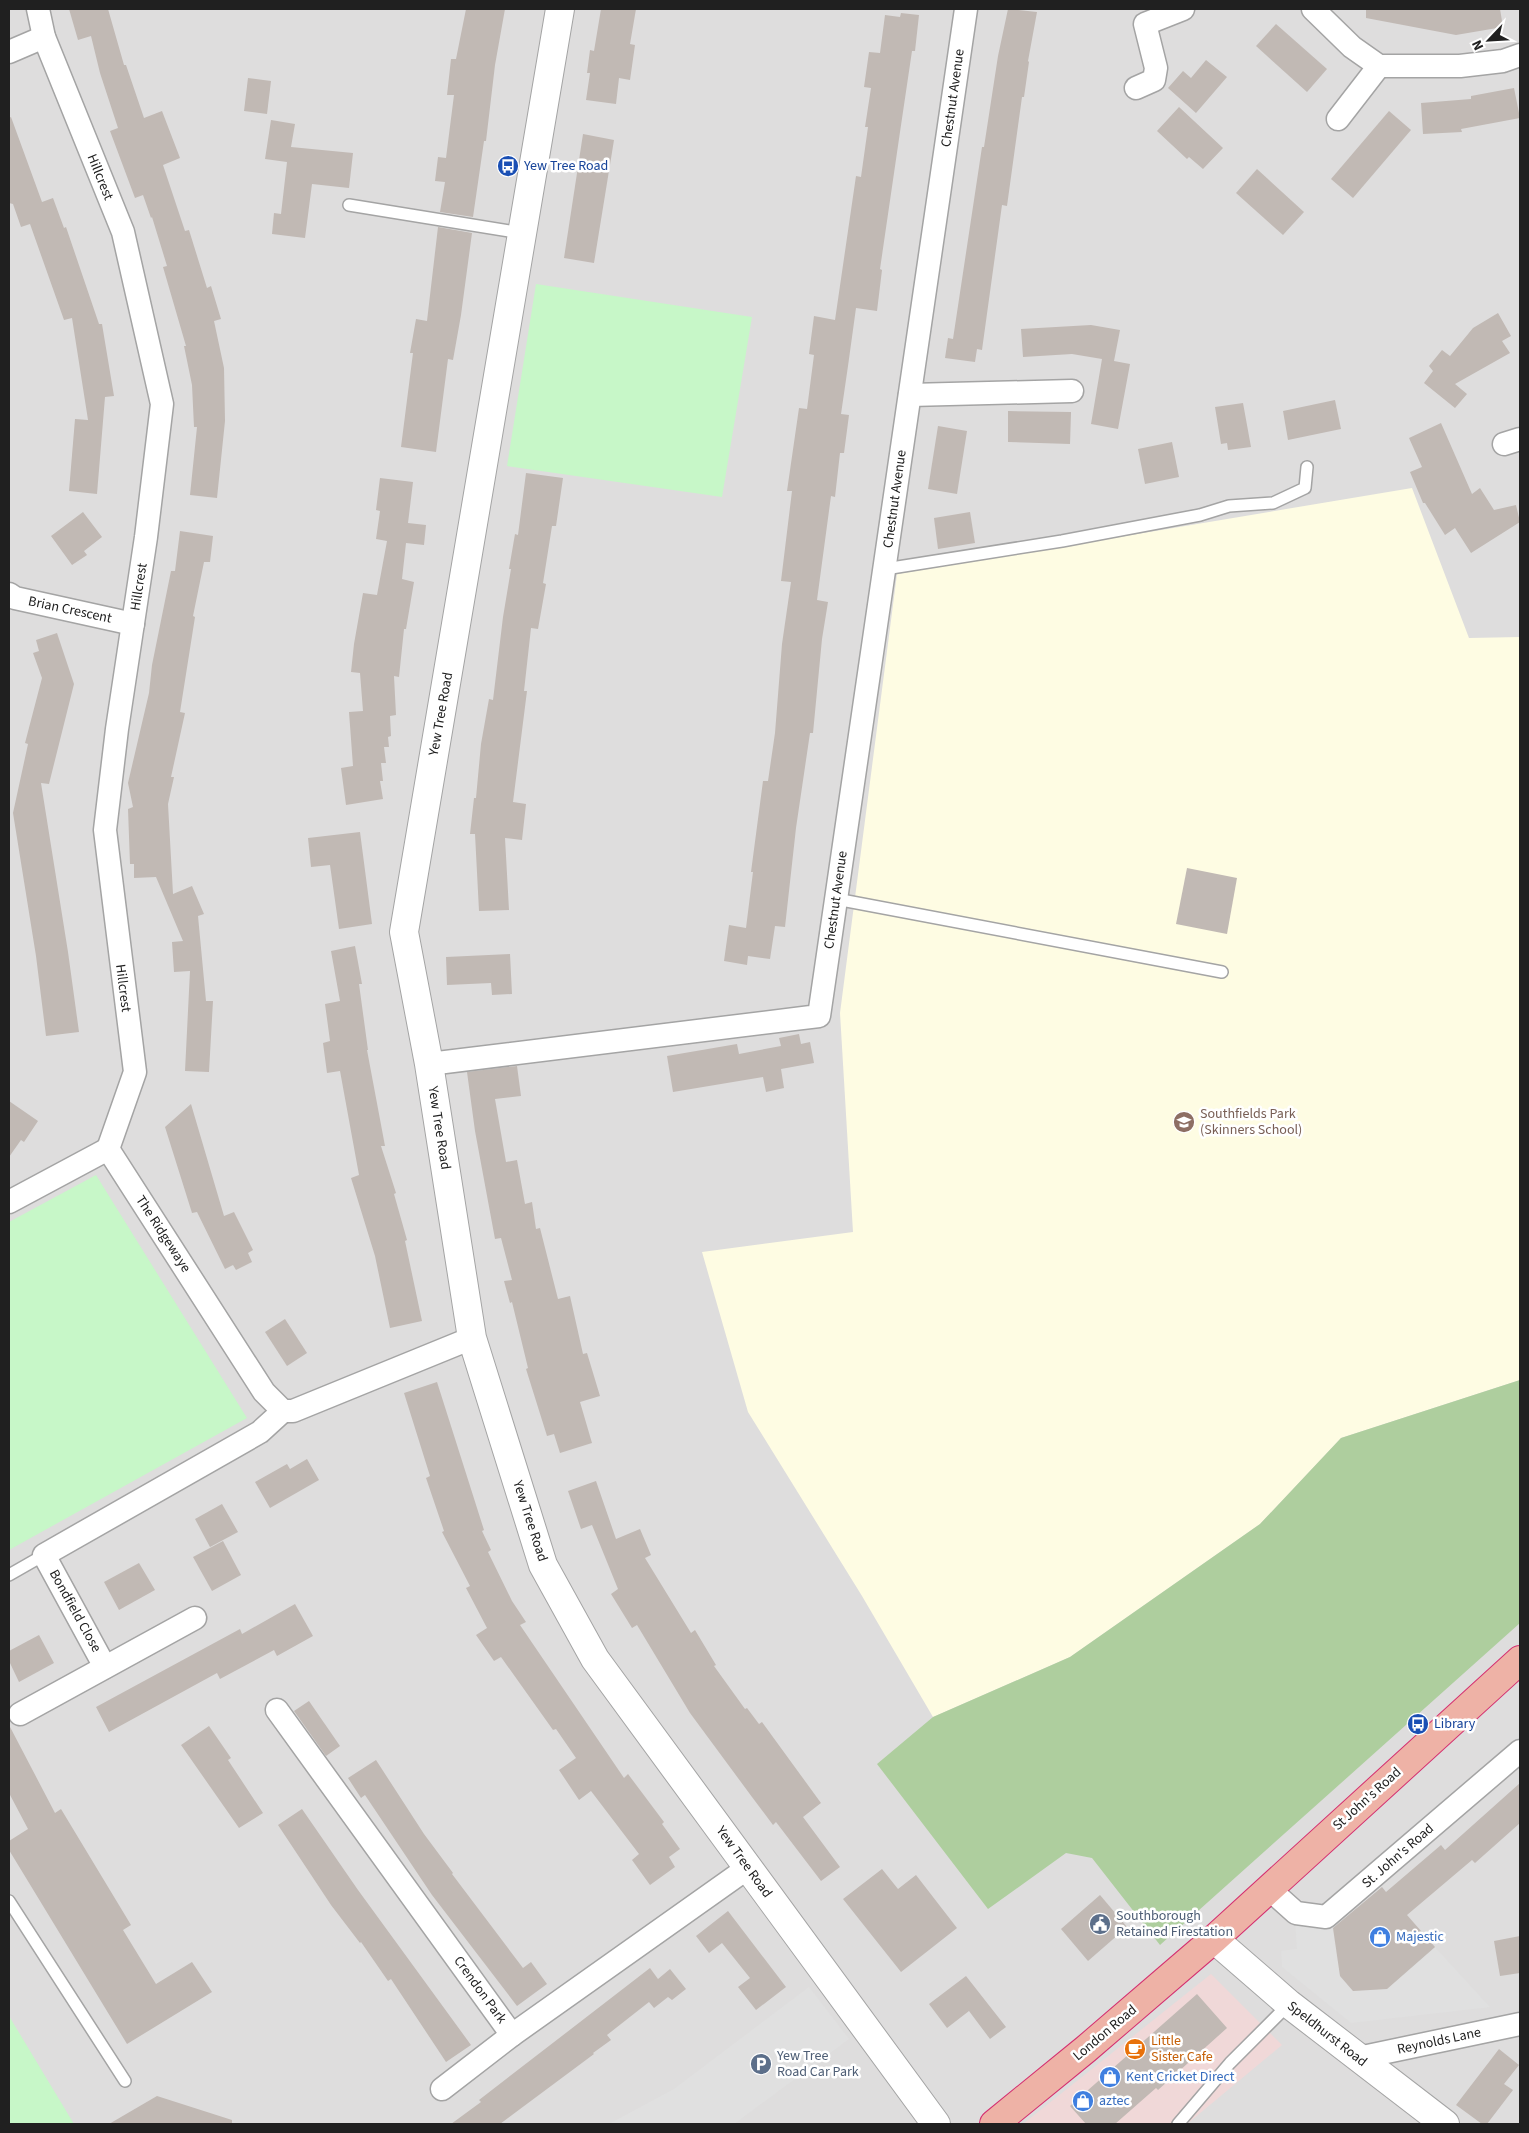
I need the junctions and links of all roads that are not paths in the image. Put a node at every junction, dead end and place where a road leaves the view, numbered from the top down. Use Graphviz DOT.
graph roads {
  1 [pos="38,9"];
  2 [pos="560,9"];
  3 [pos="966,9"];
  4 [pos="1183,9"];
  5 [pos="1313,9"];
  6 [pos="44,37"];
  7 [pos="9,52"];
  8 [pos="1520,55"];
  9 [pos="1379,66"];
  10 [pos="1136,88"];
  11 [pos="1338,119"];
  12 [pos="349,205"];
  13 [pos="522,232"];
  14 [pos="1072,391"];
  15 [pos="910,395"];
  16 [pos="1307,467"];
  17 [pos="885,570"];
  18 [pos="9,594"];
  19 [pos="133,624"];
  20 [pos="836,899"];
  21 [pos="1222,972"];
  22 [pos="429,1064"];
  23 [pos="108,1149"];
  24 [pos="9,1202"];
  25 [pos="472,1338"];
  26 [pos="283,1411"];
  27 [pos="44,1555"];
  28 [pos="9,1575"];
  29 [pos="195,1618"];
  30 [pos="1520,1660"];
  31 [pos="106,1667"];
  32 [pos="277,1710"];
  33 [pos="20,1714"];
  34 [pos="1520,1751"];
  35 [pos="749,1867"];
  36 [pos="1268,1888"];
  37 [pos="9,1901"];
  38 [pos="1214,1939"];
  39 [pos="1288,2004"];
  40 [pos="1520,2024"];
  41 [pos="512,2035"];
  42 [pos="1358,2058"];
  43 [pos="125,2082"];
  44 [pos="442,2089"];
  45 [pos="936,2124"];
  46 [pos="994,2124"];
  47 [pos="1178,2124"];
  48 [pos="1445,2124"];
  1 -- 6 [label="street, Hillcrest"];
  2 -- 13 [label="street, Yew Tree Road"];
  3 -- 15 [label="street, Chestnut Avenue"];
  4 -- 10 [label="street"];
  5 -- 9 [label="street"];
  6 -- 7 [label="street"];
  6 -- 19 [label="street, Hillcrest"];
  8 -- 9 [label="street"];
  9 -- 11 [label="street"];
  12 -- 13 [label="lane"];
  13 -- 22 [label="street, Yew Tree Road"];
  14 -- 15 [label="street"];
  15 -- 17 [label="street, Chestnut Avenue"];
  16 -- 17 [label="lane"];
  17 -- 20 [label="street, Chestnut Avenue"];
  18 -- 19 [label="street, Brian Crescent"];
  19 -- 23 [label="street, Hillcrest"];
  20 -- 21 [label="lane"];
  20 -- 22 [label="street, Chestnut Avenue"];
  22 -- 25 [label="street, Yew Tree Road"];
  23 -- 24 [label="street"];
  23 -- 26 [label="street, The Ridgewaye"];
  25 -- 26 [label="street"];
  25 -- 35 [label="street, Yew Tree Road"];
  26 -- 27 [label="street"];
  27 -- 28 [label="lane"];
  27 -- 31 [label="street, Bondfield Close"];
  29 -- 31 [label="street, Bondfield Close"];
  30 -- 36 [label="highway, St John's Road"];
  31 -- 33 [label="street, Bondfield Close"];
  32 -- 41 [label="street, Crendon Park"];
  34 -- 36 [label="street, St. John's Road"];
  35 -- 41 [label="street, Crendon Park"];
  35 -- 45 [label="street, Yew Tree Road"];
  36 -- 38 [label="highway, St John's Road"];
  37 -- 43 [label="lane"];
  38 -- 39 [label="street, Speldhurst Road"];
  38 -- 46 [label="highway, London Road"];
  39 -- 42 [label="street, Speldhurst Road"];
  39 -- 47 [label="lane"];
  40 -- 42 [label="street, Reynolds Lane"];
  41 -- 44 [label="street"];
  42 -- 48 [label="street, Speldhurst Road"];
}
